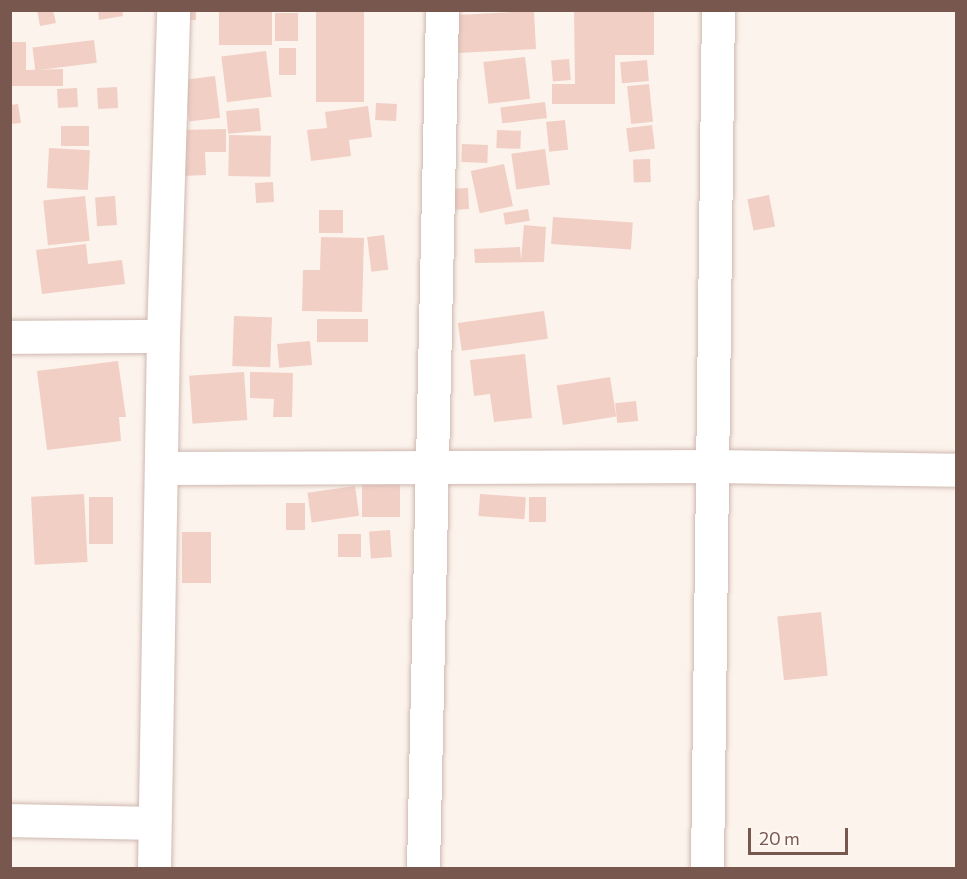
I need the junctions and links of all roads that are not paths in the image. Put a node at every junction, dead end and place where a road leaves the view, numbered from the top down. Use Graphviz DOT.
graph roads {
  1 [pos="173,10"];
  2 [pos="442,10"];
  3 [pos="718,10"];
  4 [pos="163,336"];
  5 [pos="10,337"];
  6 [pos="429,466"];
  7 [pos="714,466"];
  8 [pos="163,468"];
  9 [pos="957,470"];
  10 [pos="10,820"];
  11 [pos="154,823"];
  12 [pos="154,868"];
  13 [pos="423,868"];
  14 [pos="707,868"];
  1 -- 4 [label="street"];
  2 -- 6 [label="street"];
  3 -- 7 [label="street"];
  4 -- 5 [label="street"];
  4 -- 8 [label="street"];
  6 -- 7 [label="street"];
  6 -- 8 [label="street"];
  6 -- 13 [label="street"];
  7 -- 9 [label="street"];
  7 -- 14 [label="street"];
  8 -- 11 [label="street"];
  10 -- 11 [label="street"];
  11 -- 12 [label="street"];
}
